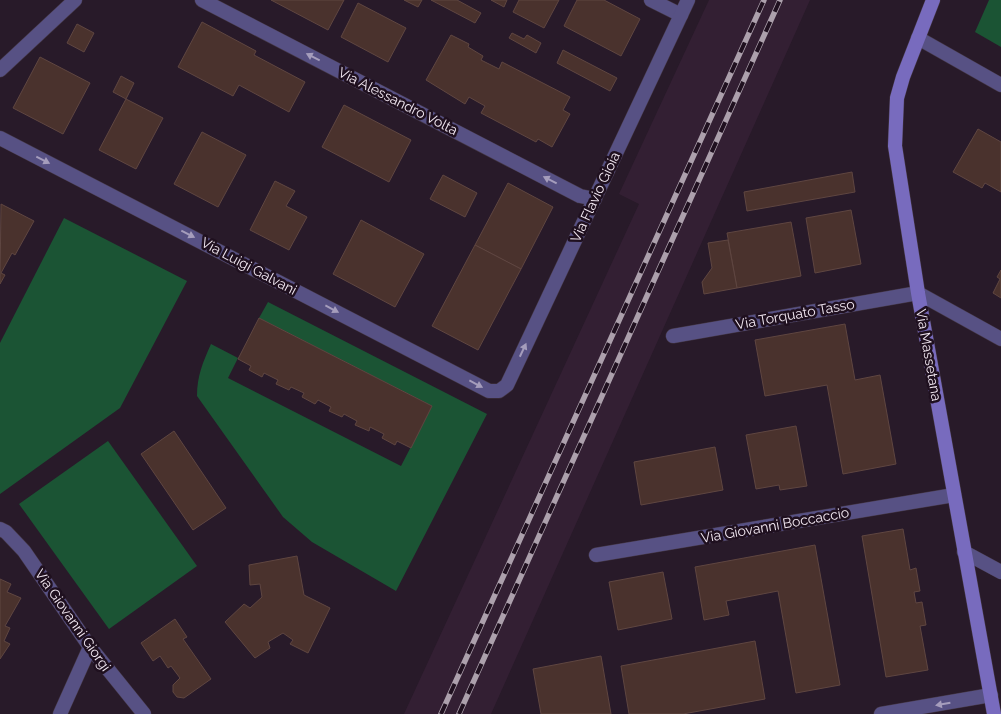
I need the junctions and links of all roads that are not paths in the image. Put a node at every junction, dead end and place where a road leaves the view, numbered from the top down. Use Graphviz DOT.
graph roads {
  1 [pos="75,0"];
  2 [pos="202,0"];
  3 [pos="651,0"];
  4 [pos="688,0"];
  5 [pos="933,0"];
  6 [pos="681,15"];
  7 [pos="918,38"];
  8 [pos="0,70"];
  9 [pos="1001,85"];
  10 [pos="0,138"];
  11 [pos="595,199"];
  12 [pos="918,293"];
  13 [pos="672,336"];
  14 [pos="1001,338"];
  15 [pos="498,391"];
  16 [pos="954,495"];
  17 [pos="0,529"];
  18 [pos="964,552"];
  19 [pos="596,555"];
  20 [pos="1001,572"];
  21 [pos="90,647"];
  22 [pos="991,695"];
  23 [pos="60,714"];
  24 [pos="144,714"];
  25 [pos="881,714"];
  26 [pos="994,714"];
  1 -- 8 [label="street"];
  11 -- 2 [label="street, Via Alessandro Volta, one-way"];
  3 -- 6 [label="street"];
  4 -- 6 [label="street, Via Flavio Gioia"];
  5 -- 7 [label="main road, Via Massetana"];
  6 -- 11 [label="street, Via Flavio Gioia"];
  7 -- 9 [label="street"];
  7 -- 12 [label="main road, Via Massetana"];
  10 -- 15 [label="street, Via Luigi Galvani, one-way"];
  15 -- 11 [label="street, Via Flavio Gioia, one-way"];
  12 -- 13 [label="street, Via Torquato Tasso"];
  12 -- 14 [label="street"];
  12 -- 16 [label="main road, Via Massetana"];
  16 -- 18 [label="main road, Via Massetana"];
  16 -- 19 [label="street, Via Giovanni Boccaccio"];
  17 -- 21 [label="street, Via Giovanni Giorgi"];
  18 -- 20 [label="street"];
  18 -- 22 [label="main road, Via Massetana"];
  21 -- 23 [label="street"];
  21 -- 24 [label="street, Via Giovanni Giorgi"];
  22 -- 25 [label="street, one-way"];
  22 -- 26 [label="main road, Via Massetana"];
}
